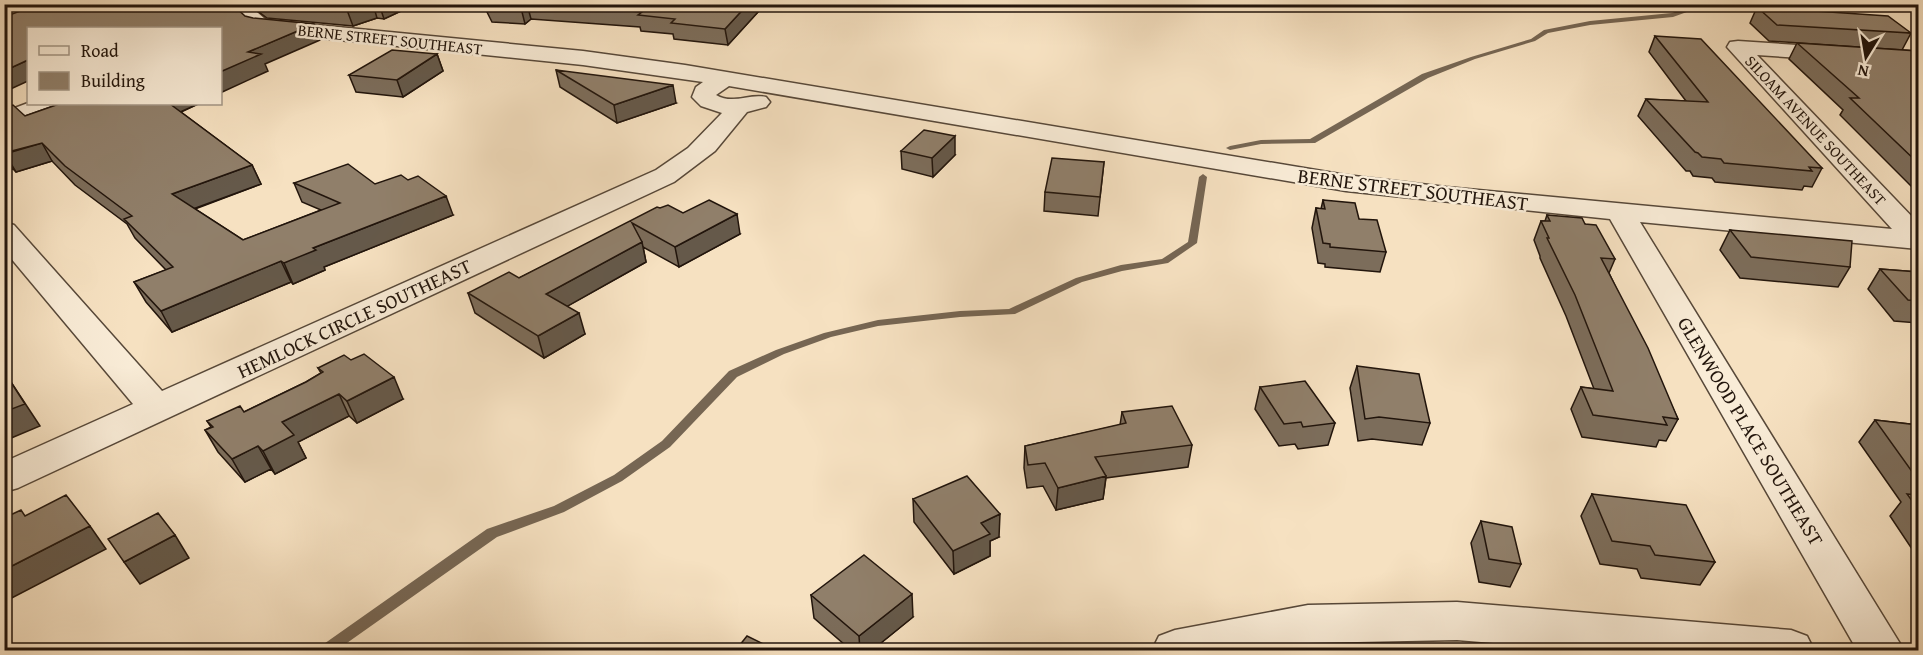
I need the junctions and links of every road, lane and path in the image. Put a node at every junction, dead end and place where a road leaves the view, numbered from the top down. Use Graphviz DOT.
graph roads {
  1 [pos="146,4"];
  2 [pos="279,8"];
  3 [pos="251,20"];
  4 [pos="222,32"];
  5 [pos="1918,59"];
  6 [pos="638,66"];
  7 [pos="727,79"];
  8 [pos="706,96"];
  9 [pos="757,98"];
  10 [pos="46,105"];
  11 [pos="4,120"];
  12 [pos="699,151"];
  13 [pos="1620,212"];
  14 [pos="4,231"];
  15 [pos="1918,240"];
  16 [pos="157,409"];
  17 [pos="4,478"];
  18 [pos="1785,650"];
  19 [pos="1175,651"];
  20 [pos="1791,651"];
  21 [pos="1881,651"];
  1 -- 3 [label="street, BERNE STREET SOUTHEAST"];
  2 -- 3 [label="street"];
  3 -- 4 [label="street"];
  3 -- 6 [label="street, BERNE STREET SOUTHEAST"];
  5 -- 15 [label="street, SILOAM AVENUE SOUTHEAST"];
  6 -- 7 [label="street, BERNE STREET SOUTHEAST"];
  6 -- 8 [label="street, BERNE STREET SOUTHEAST"];
  7 -- 8 [label="street"];
  7 -- 9 [label="street, BERNE STREET SOUTHEAST"];
  8 -- 9 [label="street, BERNE STREET SOUTHEAST"];
  8 -- 12 [label="street"];
  9 -- 12 [label="street, HEMLOCK CIRCLE SOUTHEAST"];
  9 -- 13 [label="street, BERNE STREET SOUTHEAST"];
  10 -- 11 [label="street"];
  12 -- 16 [label="street, HEMLOCK CIRCLE SOUTHEAST"];
  13 -- 15 [label="street, BERNE STREET SOUTHEAST"];
  13 -- 21 [label="street, GLENWOOD PLACE SOUTHEAST"];
  14 -- 16 [label="street"];
  16 -- 17 [label="street, HEMLOCK CIRCLE SOUTHEAST"];
  18 -- 19 [label="street"];
  18 -- 20 [label="street"];
}
